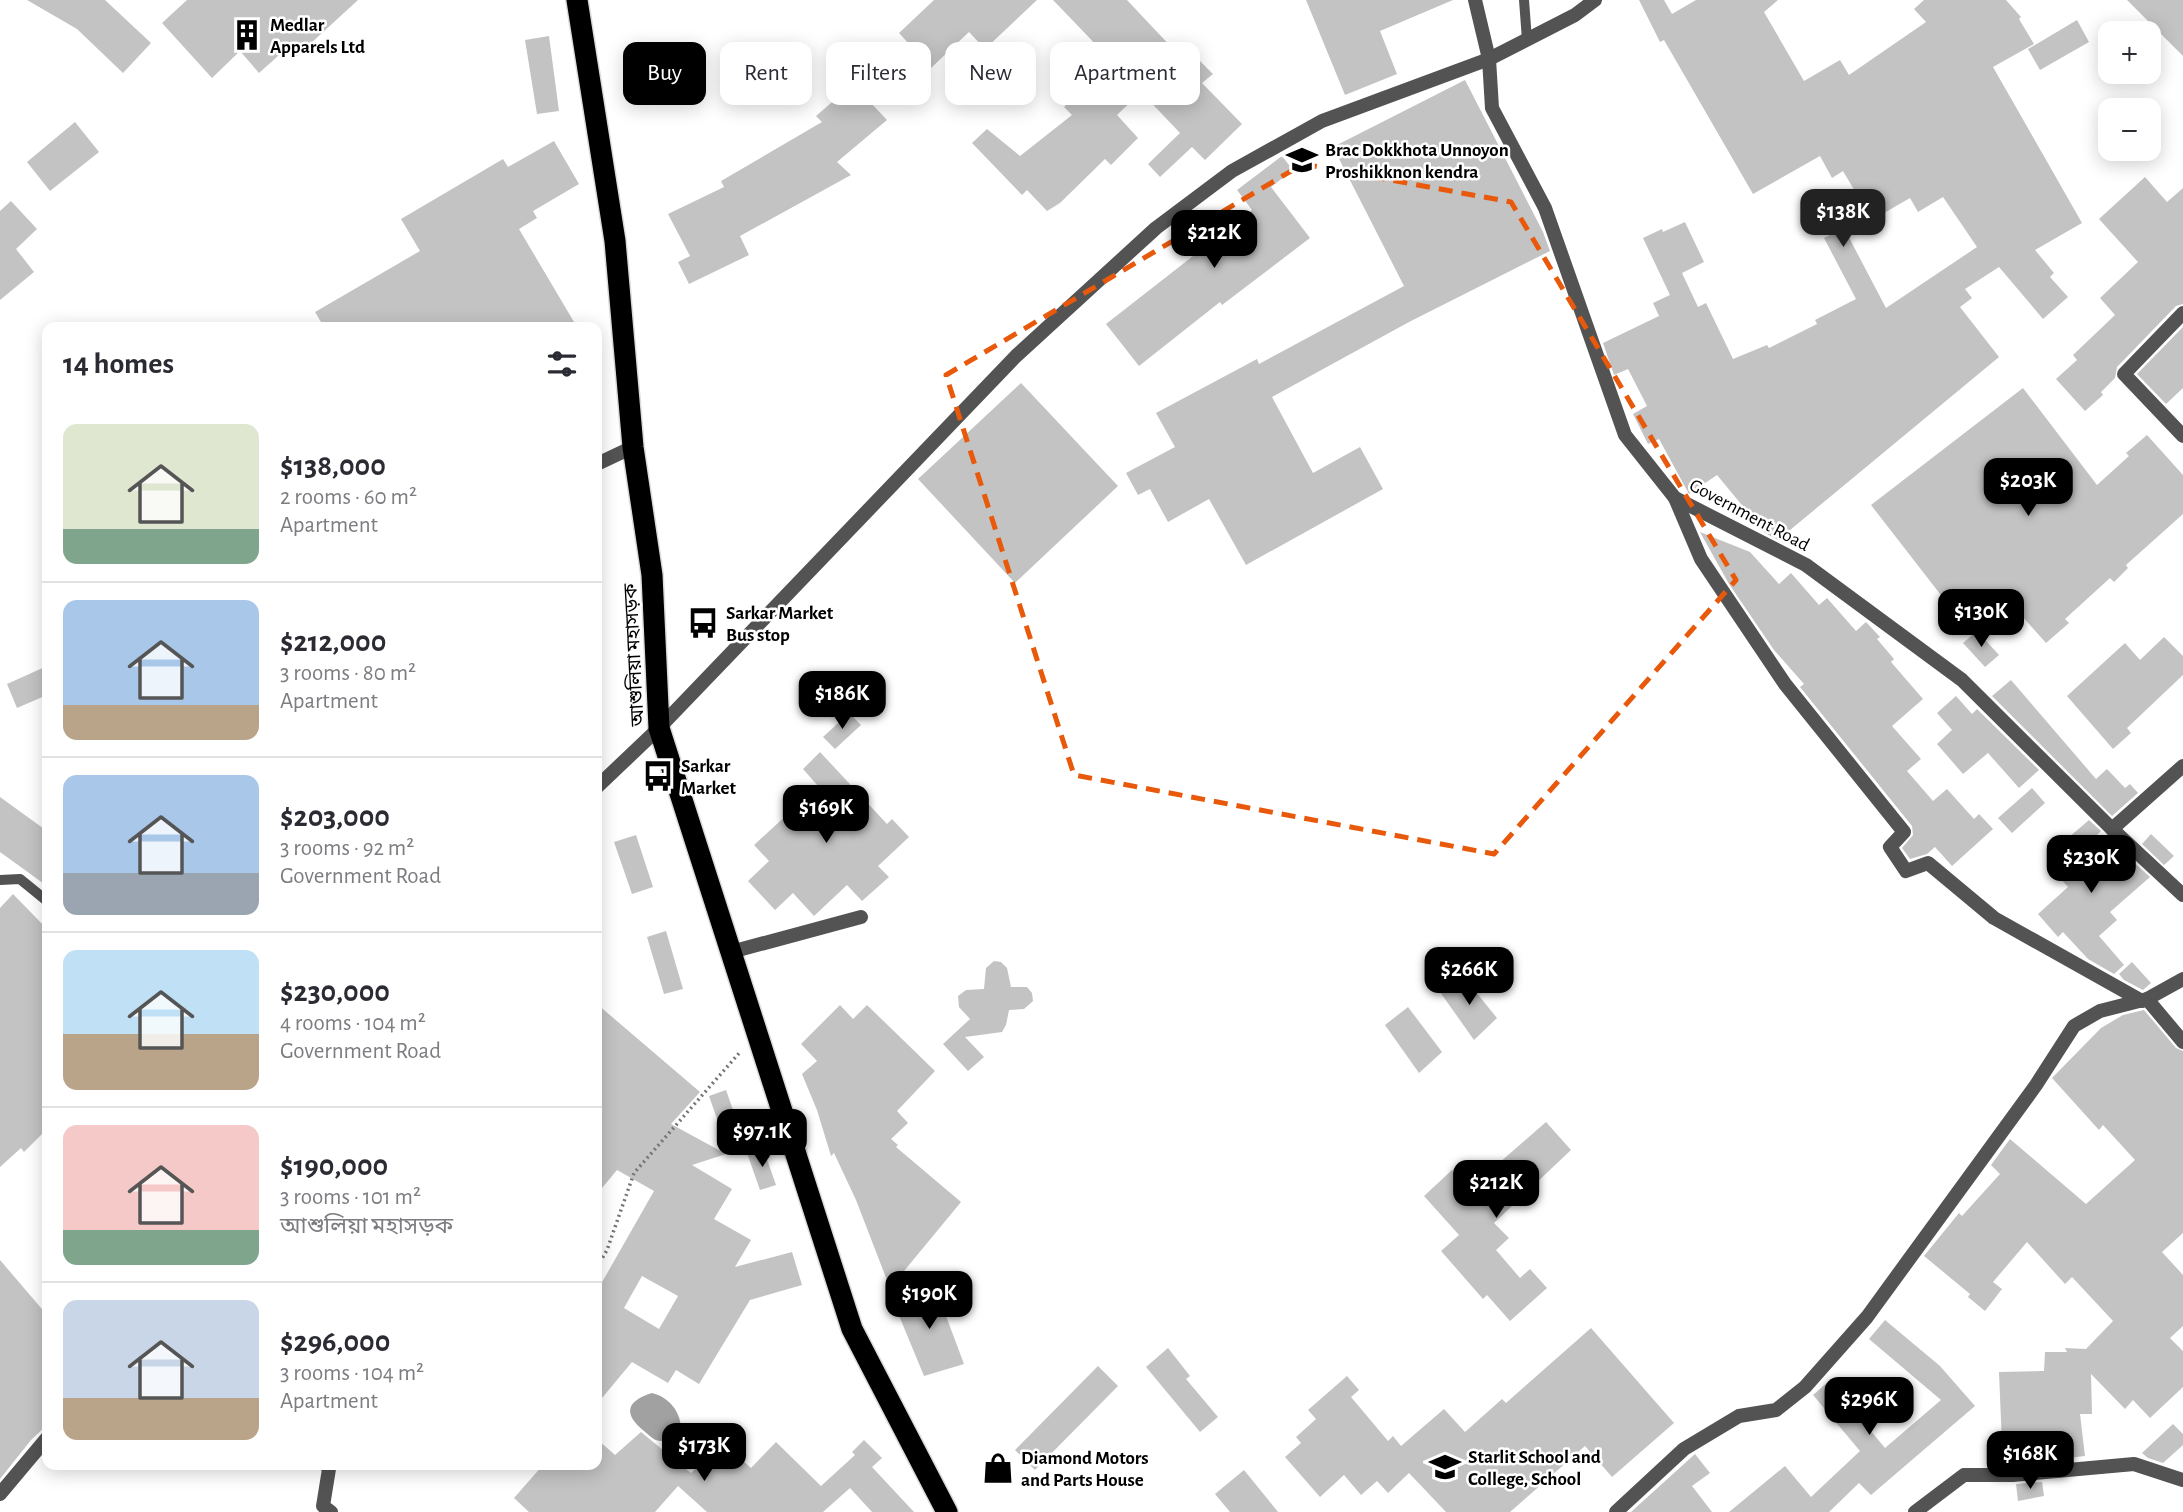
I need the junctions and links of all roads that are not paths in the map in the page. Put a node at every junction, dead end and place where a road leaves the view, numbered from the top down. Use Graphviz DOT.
graph roads {
  1 [pos="577,0"];
  2 [pos="1475,0"];
  3 [pos="1524,0"];
  4 [pos="1595,0"];
  5 [pos="1527,40"];
  6 [pos="1489,59"];
  7 [pos="2183,313"];
  8 [pos="2183,436"];
  9 [pos="634,447"];
  10 [pos="602,462"];
  11 [pos="1675,498"];
  12 [pos="659,727"];
  13 [pos="2183,766"];
  14 [pos="602,782"];
  15 [pos="2112,829"];
  16 [pos="0,880"];
  17 [pos="2183,895"];
  18 [pos="42,897"];
  19 [pos="861,917"];
  20 [pos="731,952"];
  21 [pos="2183,979"];
  22 [pos="2145,1000"];
  23 [pos="2183,1042"];
  24 [pos="42,1444"];
  25 [pos="329,1470"];
  26 [pos="2183,1480"];
  27 [pos="0,1494"];
  28 [pos="331,1512"];
  29 [pos="947,1512"];
  30 [pos="1616,1512"];
  31 [pos="1915,1512"];
  1 -- 9 [label="highway, আশুলিয়া মহাসড়ক"];
  2 -- 6 [label="street, Government Road"];
  3 -- 5 [label="lane"];
  4 -- 5 [label="street"];
  5 -- 6 [label="street"];
  6 -- 11 [label="street, Government Road"];
  6 -- 12 [label="street"];
  7 -- 8 [label="street"];
  9 -- 10 [label="street"];
  9 -- 12 [label="highway, আশুলিয়া মহাসড়ক"];
  11 -- 15 [label="street, Government Road"];
  11 -- 22 [label="street"];
  12 -- 14 [label="street"];
  12 -- 20 [label="highway, আশুলিয়া মহাসড়ক"];
  13 -- 15 [label="street"];
  15 -- 17 [label="street, Government Road"];
  16 -- 18 [label="lane"];
  19 -- 20 [label="street"];
  20 -- 29 [label="highway, আশুলিয়া মহাসড়ক"];
  21 -- 22 [label="street"];
  22 -- 23 [label="street"];
  22 -- 30 [label="street"];
  24 -- 27 [label="street"];
  25 -- 28 [label="street"];
  26 -- 31 [label="street"];
}
